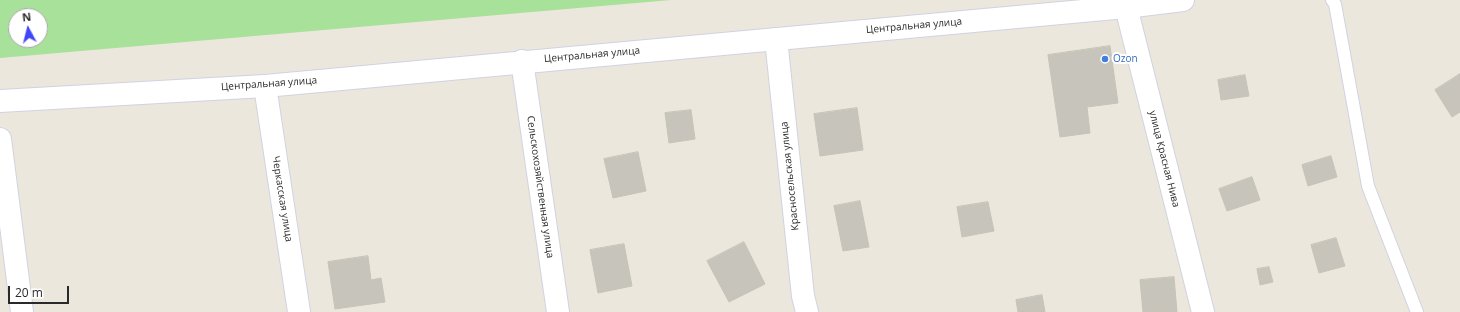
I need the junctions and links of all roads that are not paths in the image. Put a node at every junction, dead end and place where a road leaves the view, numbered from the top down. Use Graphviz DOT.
graph roads {
  1 [pos="1182,0"];
  2 [pos="1332,0"];
  3 [pos="1126,7"];
  4 [pos="776,38"];
  5 [pos="522,61"];
  6 [pos="265,86"];
  7 [pos="0,101"];
  8 [pos="0,139"];
  9 [pos="22,312"];
  10 [pos="299,312"];
  11 [pos="558,312"];
  12 [pos="807,312"];
  13 [pos="1203,312"];
  14 [pos="1417,312"];
  1 -- 3 [label="street, Центральная улица"];
  2 -- 14 [label="lane"];
  3 -- 4 [label="street, Центральная улица"];
  3 -- 13 [label="street, улица Красная Нива"];
  4 -- 5 [label="street, Центральная улица"];
  4 -- 12 [label="street, Красносельская улица"];
  5 -- 6 [label="street, Центральная улица"];
  5 -- 11 [label="street, Сельскохозяйственная улица"];
  6 -- 7 [label="street, Центральная улица"];
  6 -- 10 [label="street, Черкасская улица"];
  8 -- 9 [label="street"];
}
